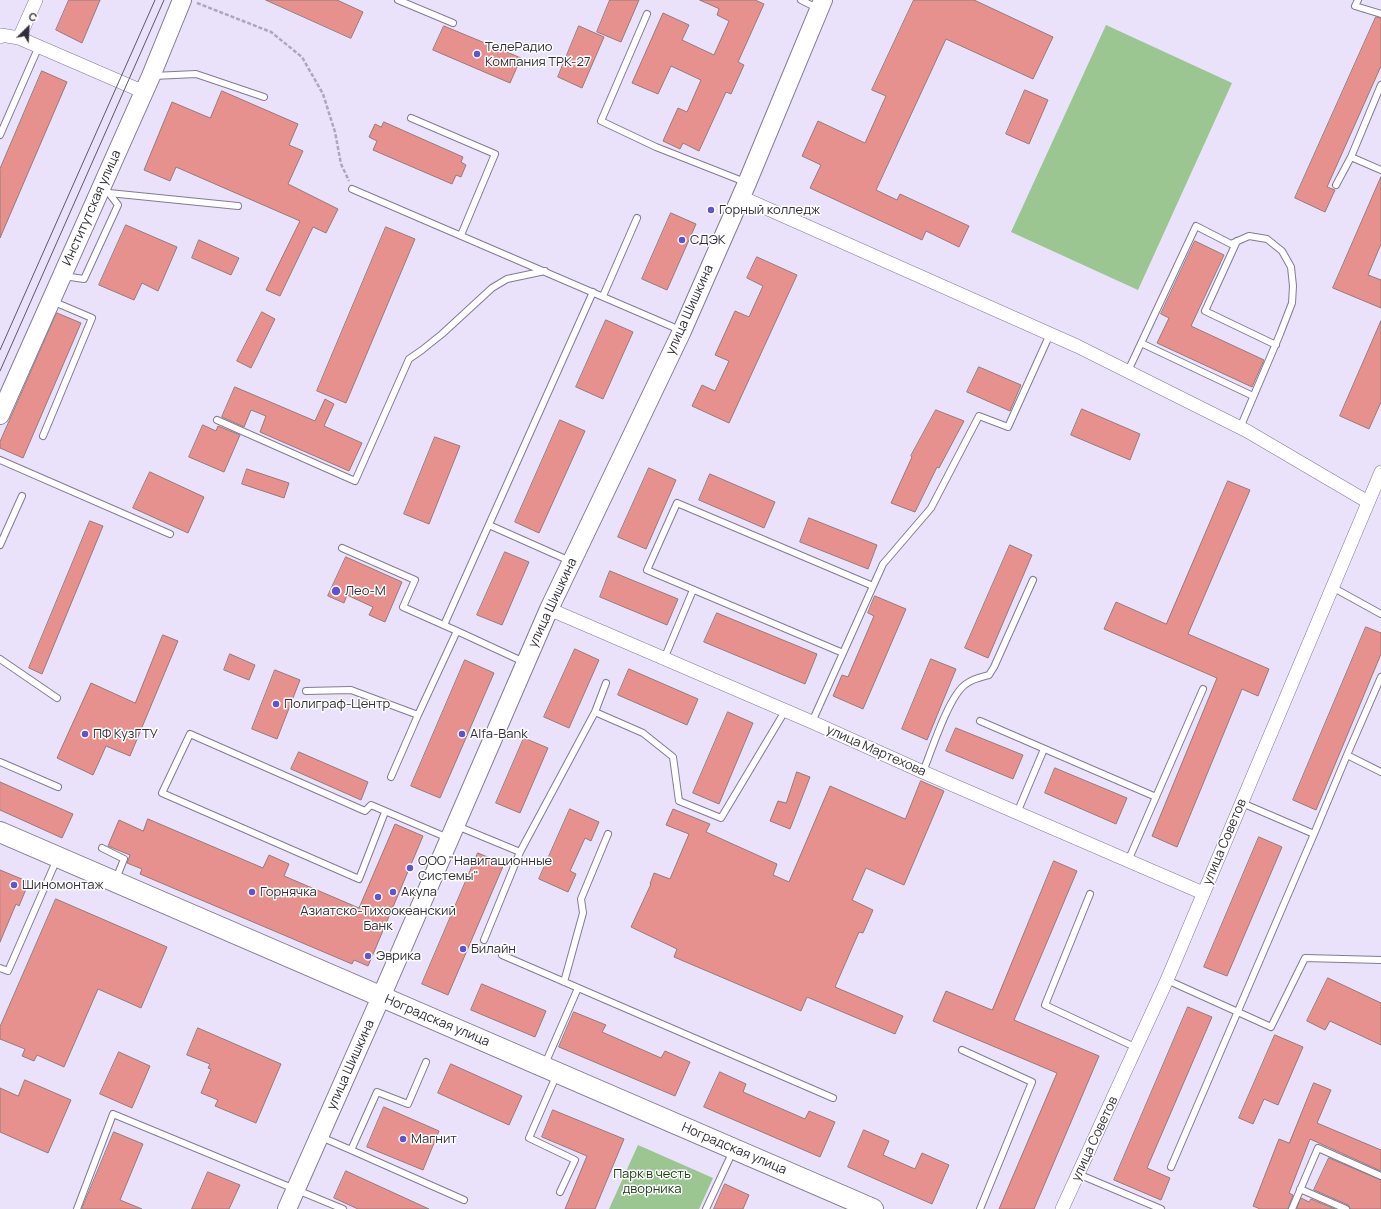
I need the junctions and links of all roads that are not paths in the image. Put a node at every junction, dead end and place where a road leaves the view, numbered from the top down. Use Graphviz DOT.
graph roads {
  1 [pos="36,0"];
  2 [pos="398,0"];
  3 [pos="801,0"];
  4 [pos="1358,0"];
  5 [pos="189,1"];
  6 [pos="821,4"];
  7 [pos="647,14"];
  8 [pos="1381,14"];
  9 [pos="453,23"];
  10 [pos="0,36"];
  11 [pos="19,38"];
  12 [pos="38,46"];
  13 [pos="148,84"];
  14 [pos="1381,85"];
  15 [pos="264,97"];
  16 [pos="411,118"];
  17 [pos="0,135"];
  18 [pos="1351,157"];
  19 [pos="1381,170"];
  20 [pos="1336,185"];
  21 [pos="105,189"];
  22 [pos="352,189"];
  23 [pos="744,190"];
  24 [pos="238,206"];
  25 [pos="637,218"];
  26 [pos="461,235"];
  27 [pos="1237,241"];
  28 [pos="545,271"];
  29 [pos="593,292"];
  30 [pos="602,296"];
  31 [pos="51,301"];
  32 [pos="682,331"];
  33 [pos="1050,333"];
  34 [pos="1141,343"];
  35 [pos="1276,345"];
  36 [pos="1128,371"];
  37 [pos="1253,396"];
  38 [pos="0,415"];
  39 [pos="217,420"];
  40 [pos="1240,428"];
  41 [pos="43,436"];
  42 [pos="0,460"];
  43 [pos="1381,472"];
  44 [pos="22,496"];
  45 [pos="1368,502"];
  46 [pos="489,525"];
  47 [pos="170,534"];
  48 [pos="0,545"];
  49 [pos="342,548"];
  50 [pos="572,562"];
  51 [pos="1033,580"];
  52 [pos="873,586"];
  53 [pos="1332,587"];
  54 [pos="693,590"];
  55 [pos="549,609"];
  56 [pos="1381,614"];
  57 [pos="444,625"];
  58 [pos="457,631"];
  59 [pos="843,653"];
  60 [pos="0,659"];
  61 [pos="664,659"];
  62 [pos="526,663"];
  63 [pos="1381,677"];
  64 [pos="606,683"];
  65 [pos="1203,689"];
  66 [pos="306,691"];
  67 [pos="57,698"];
  68 [pos="785,710"];
  69 [pos="595,712"];
  70 [pos="418,715"];
  71 [pos="980,721"];
  72 [pos="812,722"];
  73 [pos="1044,748"];
  74 [pos="1347,755"];
  75 [pos="0,762"];
  76 [pos="923,772"];
  77 [pos="1381,772"];
  78 [pos="391,777"];
  79 [pos="58,787"];
  80 [pos="1156,797"];
  81 [pos="1242,803"];
  82 [pos="385,812"];
  83 [pos="1017,813"];
  84 [pos="0,832"];
  85 [pos="453,832"];
  86 [pos="608,834"];
  87 [pos="1314,834"];
  88 [pos="102,848"];
  89 [pos="520,852"];
  90 [pos="58,856"];
  91 [pos="1128,861"];
  92 [pos="115,881"];
  93 [pos="1203,893"];
  94 [pos="1090,894"];
  95 [pos="484,940"];
  96 [pos="502,955"];
  97 [pos="1381,960"];
  98 [pos="0,968"];
  99 [pos="1167,980"];
  100 [pos="564,982"];
  101 [pos="578,988"];
  102 [pos="382,997"];
  103 [pos="1238,1012"];
  104 [pos="1137,1048"];
  105 [pos="962,1050"];
  106 [pos="426,1062"];
  107 [pos="551,1070"];
  108 [pos="833,1098"];
  109 [pos="319,1136"];
  110 [pos="734,1149"];
  111 [pos="351,1150"];
  112 [pos="1171,1167"];
  113 [pos="1078,1174"];
  114 [pos="1381,1176"];
  115 [pos="296,1189"];
  116 [pos="1300,1189"];
  117 [pos="560,1192"];
  118 [pos="464,1200"];
  119 [pos="77,1209"];
  120 [pos="287,1209"];
  121 [pos="343,1209"];
  122 [pos="706,1209"];
  123 [pos="873,1209"];
  124 [pos="980,1209"];
  125 [pos="1063,1209"];
  126 [pos="1161,1209"];
  127 [pos="1292,1209"];
  128 [pos="1346,1209"];
  1 -- 11 [label="street"];
  2 -- 9 [label="lane"];
  3 -- 6 [label="lane"];
  4 -- 8 [label="lane"];
  5 -- 13 [label="main road, Институтская улица"];
  6 -- 23 [label="main road, улица Шишкина"];
  7 -- 23 [label="lane"];
  10 -- 11 [label="street"];
  11 -- 12 [label="street"];
  12 -- 13 [label="street"];
  12 -- 17 [label="lane"];
  13 -- 15 [label="lane"];
  13 -- 21 [label="main road, Институтская улица"];
  14 -- 18 [label="lane"];
  16 -- 26 [label="lane"];
  18 -- 19 [label="lane"];
  18 -- 20 [label="lane"];
  21 -- 24 [label="lane"];
  21 -- 31 [label="main road, Институтская улица"];
  22 -- 26 [label="lane"];
  23 -- 32 [label="main road, улица Шишкина"];
  23 -- 33 [label="street"];
  25 -- 30 [label="lane"];
  26 -- 28 [label="lane"];
  27 -- 34 [label="lane"];
  27 -- 35 [label="lane"];
  27 -- 35 [label="lane"];
  28 -- 29 [label="lane"];
  28 -- 39 [label="lane"];
  29 -- 30 [label="lane"];
  29 -- 46 [label="lane"];
  30 -- 32 [label="lane"];
  31 -- 38 [label="main road, Институтская улица"];
  31 -- 41 [label="lane"];
  32 -- 50 [label="main road, улица Шишкина"];
  33 -- 36 [label="street"];
  33 -- 52 [label="lane"];
  34 -- 36 [label="lane"];
  34 -- 37 [label="lane"];
  35 -- 37 [label="lane"];
  36 -- 40 [label="street"];
  37 -- 40 [label="lane"];
  40 -- 45 [label="street"];
  42 -- 47 [label="lane"];
  43 -- 45 [label="street, улица Советов"];
  44 -- 48 [label="lane"];
  45 -- 53 [label="street, улица Советов"];
  46 -- 50 [label="lane"];
  46 -- 57 [label="lane"];
  49 -- 57 [label="lane"];
  50 -- 55 [label="main road, улица Шишкина"];
  51 -- 76 [label="lane"];
  52 -- 54 [label="lane"];
  52 -- 59 [label="lane"];
  53 -- 56 [label="lane"];
  53 -- 81 [label="street, улица Советов"];
  54 -- 59 [label="lane"];
  54 -- 61 [label="lane"];
  55 -- 61 [label="street, улица Мартехова"];
  55 -- 62 [label="main road, улица Шишкина"];
  57 -- 58 [label="lane"];
  58 -- 62 [label="lane"];
  58 -- 70 [label="lane"];
  59 -- 72 [label="lane"];
  60 -- 67 [label="lane"];
  61 -- 68 [label="street, улица Мартехова"];
  62 -- 85 [label="main road, улица Шишкина"];
  63 -- 74 [label="lane"];
  64 -- 69 [label="lane"];
  65 -- 80 [label="lane"];
  66 -- 70 [label="lane"];
  68 -- 69 [label="lane"];
  68 -- 72 [label="street, улица Мартехова"];
  69 -- 89 [label="lane"];
  70 -- 78 [label="lane"];
  71 -- 73 [label="lane"];
  72 -- 76 [label="street, улица Мартехова"];
  73 -- 80 [label="lane"];
  73 -- 83 [label="lane"];
  74 -- 77 [label="lane"];
  74 -- 87 [label="lane"];
  75 -- 79 [label="lane"];
  76 -- 83 [label="street, улица Мартехова"];
  80 -- 91 [label="lane"];
  81 -- 87 [label="lane"];
  81 -- 93 [label="street, улица Советов"];
  82 -- 82 [label="lane"];
  82 -- 85 [label="lane"];
  83 -- 91 [label="street, улица Мартехова"];
  84 -- 90 [label="main road, Ноградская улица"];
  85 -- 89 [label="lane"];
  85 -- 102 [label="main road, улица Шишкина"];
  86 -- 100 [label="lane"];
  87 -- 103 [label="lane"];
  88 -- 92 [label="lane"];
  89 -- 95 [label="lane"];
  90 -- 92 [label="main road, Ноградская улица"];
  90 -- 98 [label="lane"];
  91 -- 93 [label="street, улица Мартехова"];
  92 -- 102 [label="main road, Ноградская улица"];
  93 -- 99 [label="street, улица Советов"];
  94 -- 104 [label="lane"];
  96 -- 100 [label="lane"];
  97 -- 103 [label="lane"];
  99 -- 103 [label="lane"];
  99 -- 104 [label="street, улица Советов"];
  100 -- 101 [label="lane"];
  101 -- 107 [label="lane"];
  101 -- 108 [label="lane"];
  102 -- 107 [label="main road, Ноградская улица"];
  102 -- 109 [label="main road, улица Шишкина"];
  103 -- 112 [label="lane"];
  104 -- 113 [label="street, улица Советов"];
  105 -- 124 [label="lane"];
  106 -- 111 [label="lane"];
  107 -- 110 [label="main road, Ноградская улица"];
  107 -- 117 [label="lane"];
  109 -- 111 [label="lane"];
  109 -- 115 [label="main road, улица Шишкина"];
  110 -- 122 [label="lane"];
  110 -- 123 [label="main road, Ноградская улица"];
  111 -- 118 [label="lane"];
  113 -- 125 [label="street, улица Советов"];
  113 -- 126 [label="lane"];
  114 -- 116 [label="lane"];
  115 -- 119 [label="lane"];
  115 -- 120 [label="main road, улица Шишкина"];
  115 -- 121 [label="lane"];
  116 -- 127 [label="lane"];
  116 -- 128 [label="lane"];
}
